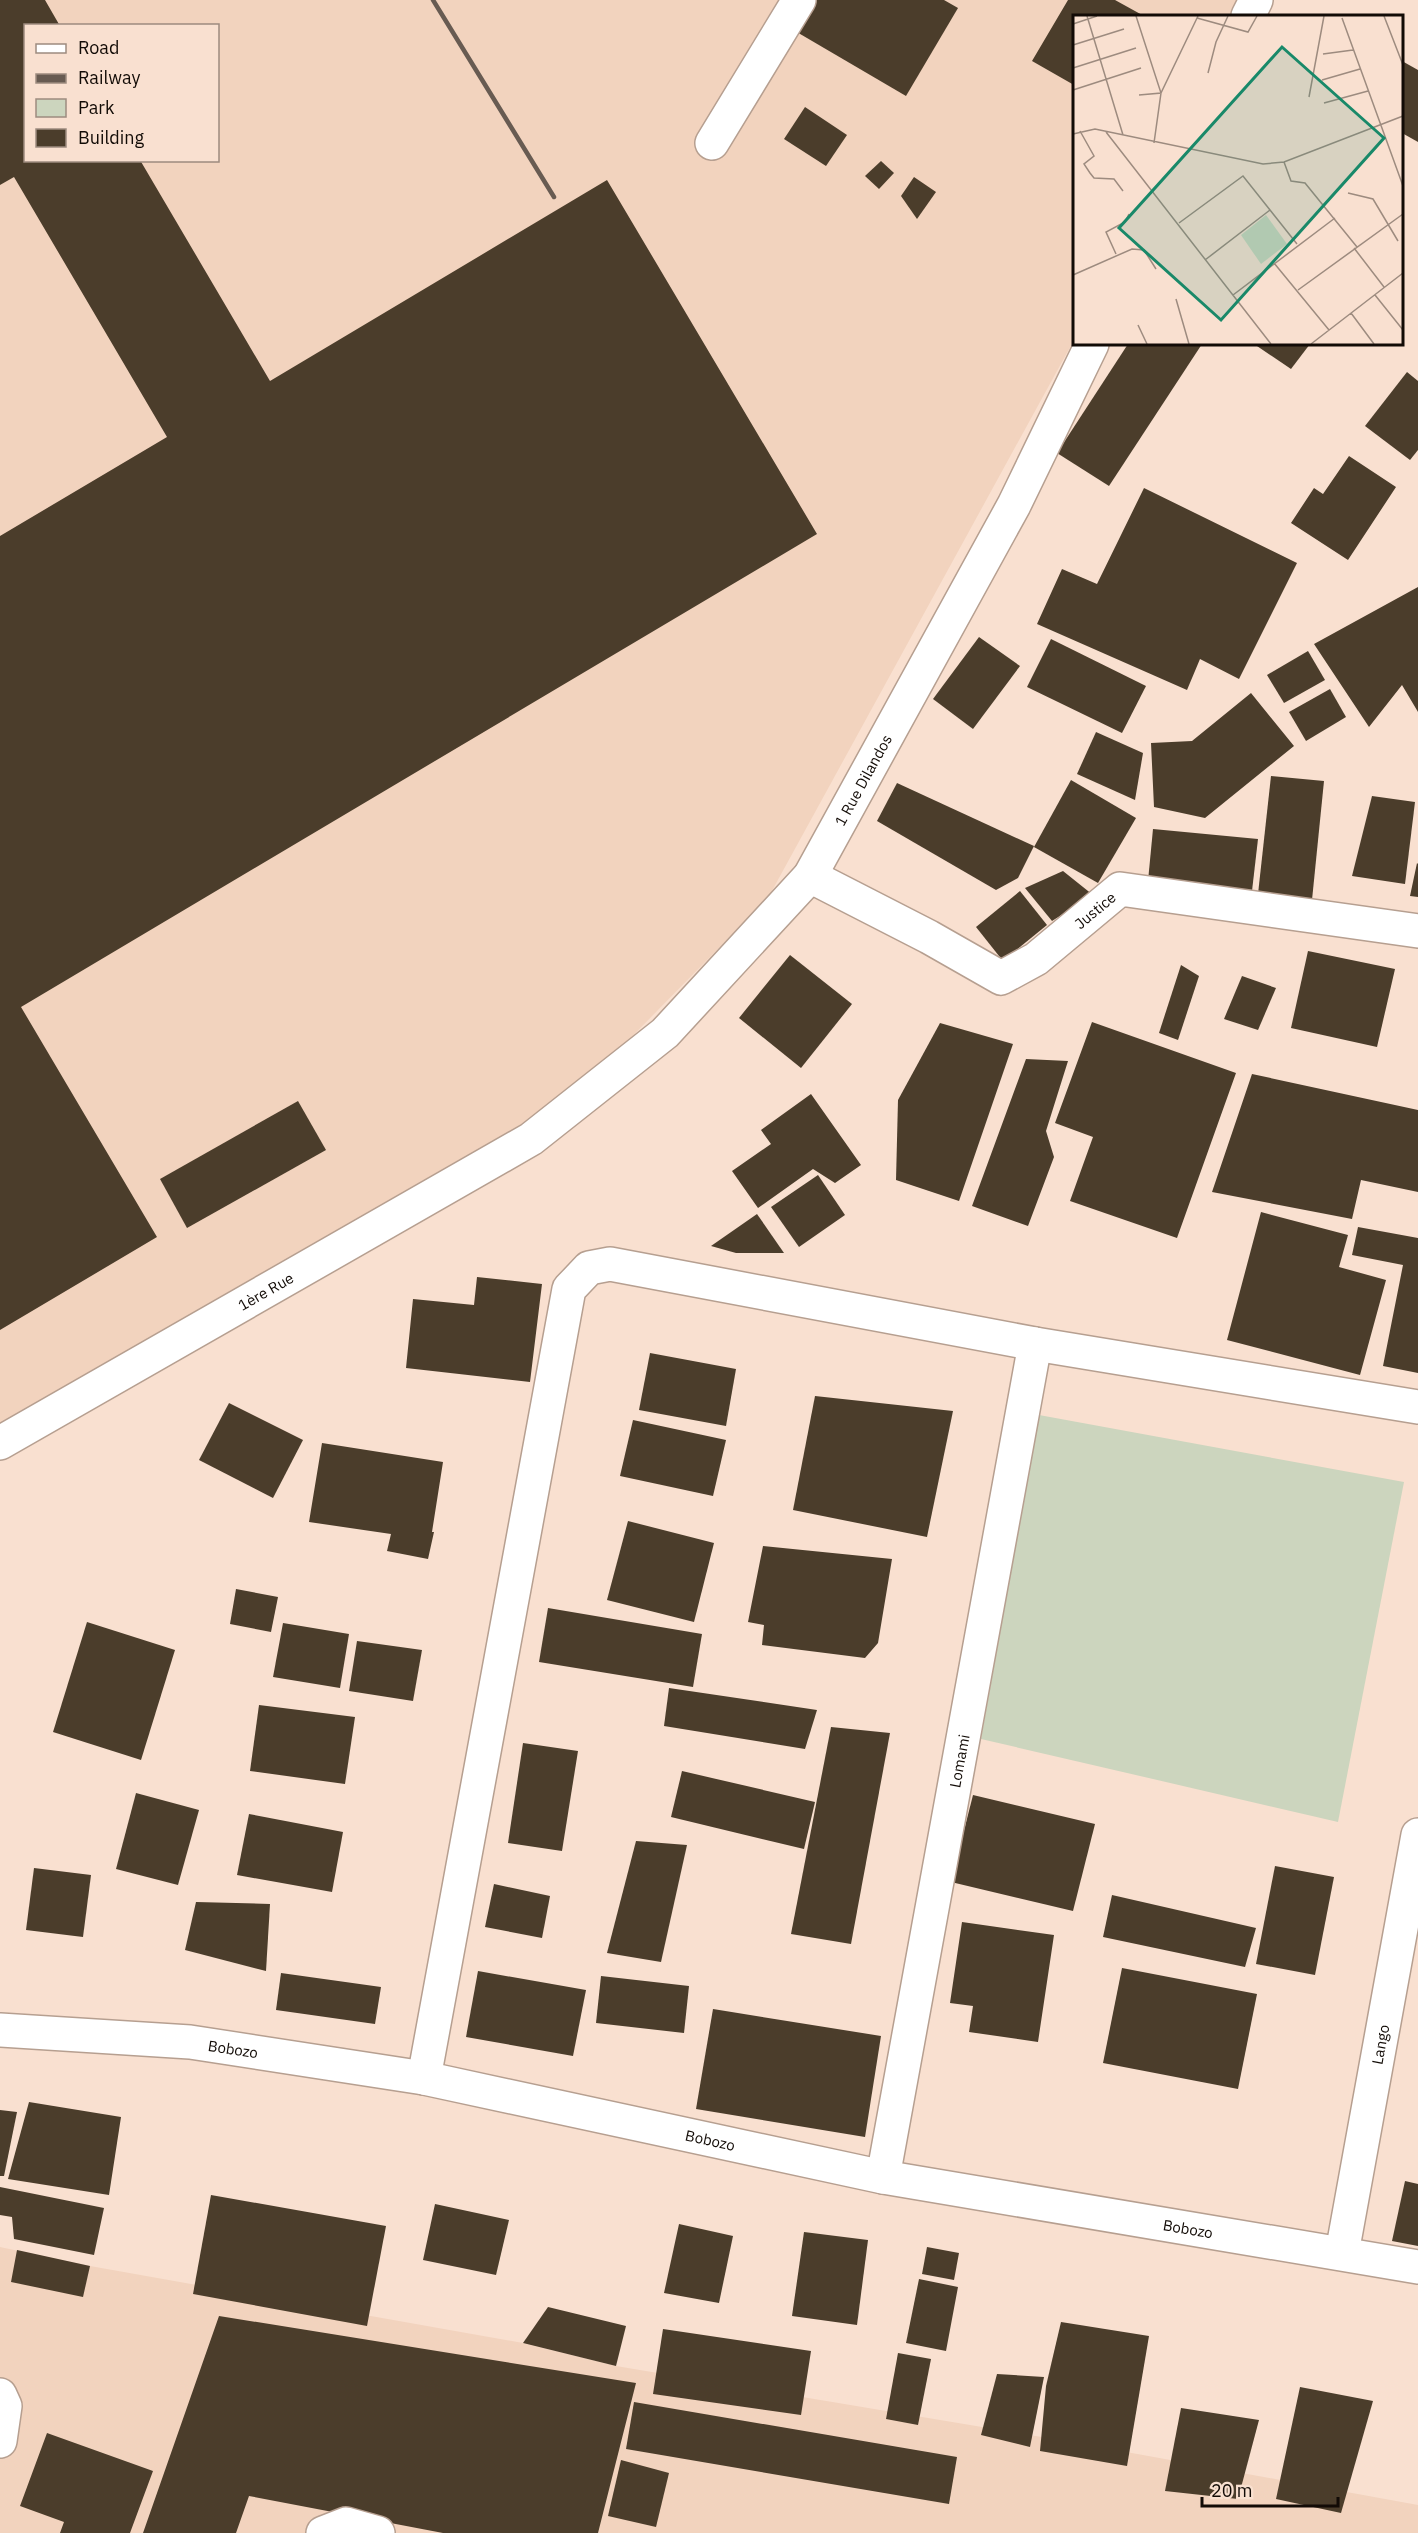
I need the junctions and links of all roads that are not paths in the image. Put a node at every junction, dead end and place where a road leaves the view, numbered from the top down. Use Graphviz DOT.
graph roads {
  1 [pos="799,0"];
  2 [pos="1256,0"];
  3 [pos="1248,15"];
  4 [pos="712,143"];
  5 [pos="1092,345"];
  6 [pos="810,876"];
  7 [pos="1418,931"];
  8 [pos="531,1139"];
  9 [pos="1035,1344"];
  10 [pos="1418,1407"];
  11 [pos="0,1443"];
  12 [pos="1418,1836"];
  13 [pos="0,2030"];
  14 [pos="424,2078"];
  15 [pos="883,2177"];
  16 [pos="1342,2253"];
  17 [pos="1418,2267"];
  18 [pos="0,2395"];
  19 [pos="0,2441"];
  20 [pos="324,2533"];
  21 [pos="378,2533"];
  1 -- 4 [label="street"];
  2 -- 3 [label="street"];
  5 -- 6 [label="street, 1 Rue Dilandos"];
  6 -- 7 [label="street, Justice"];
  6 -- 8 [label="street, 1 Rue Dilandos"];
  8 -- 11 [label="street, 1ère Rue"];
  9 -- 10 [label="street"];
  9 -- 14 [label="street"];
  9 -- 15 [label="street, Lomami"];
  12 -- 16 [label="street, Lango"];
  13 -- 14 [label="street, Bobozo"];
  14 -- 15 [label="street, Bobozo"];
  15 -- 16 [label="street, Bobozo"];
  16 -- 17 [label="street, Bobozo"];
  18 -- 19 [label="street"];
  20 -- 21 [label="street"];
}
